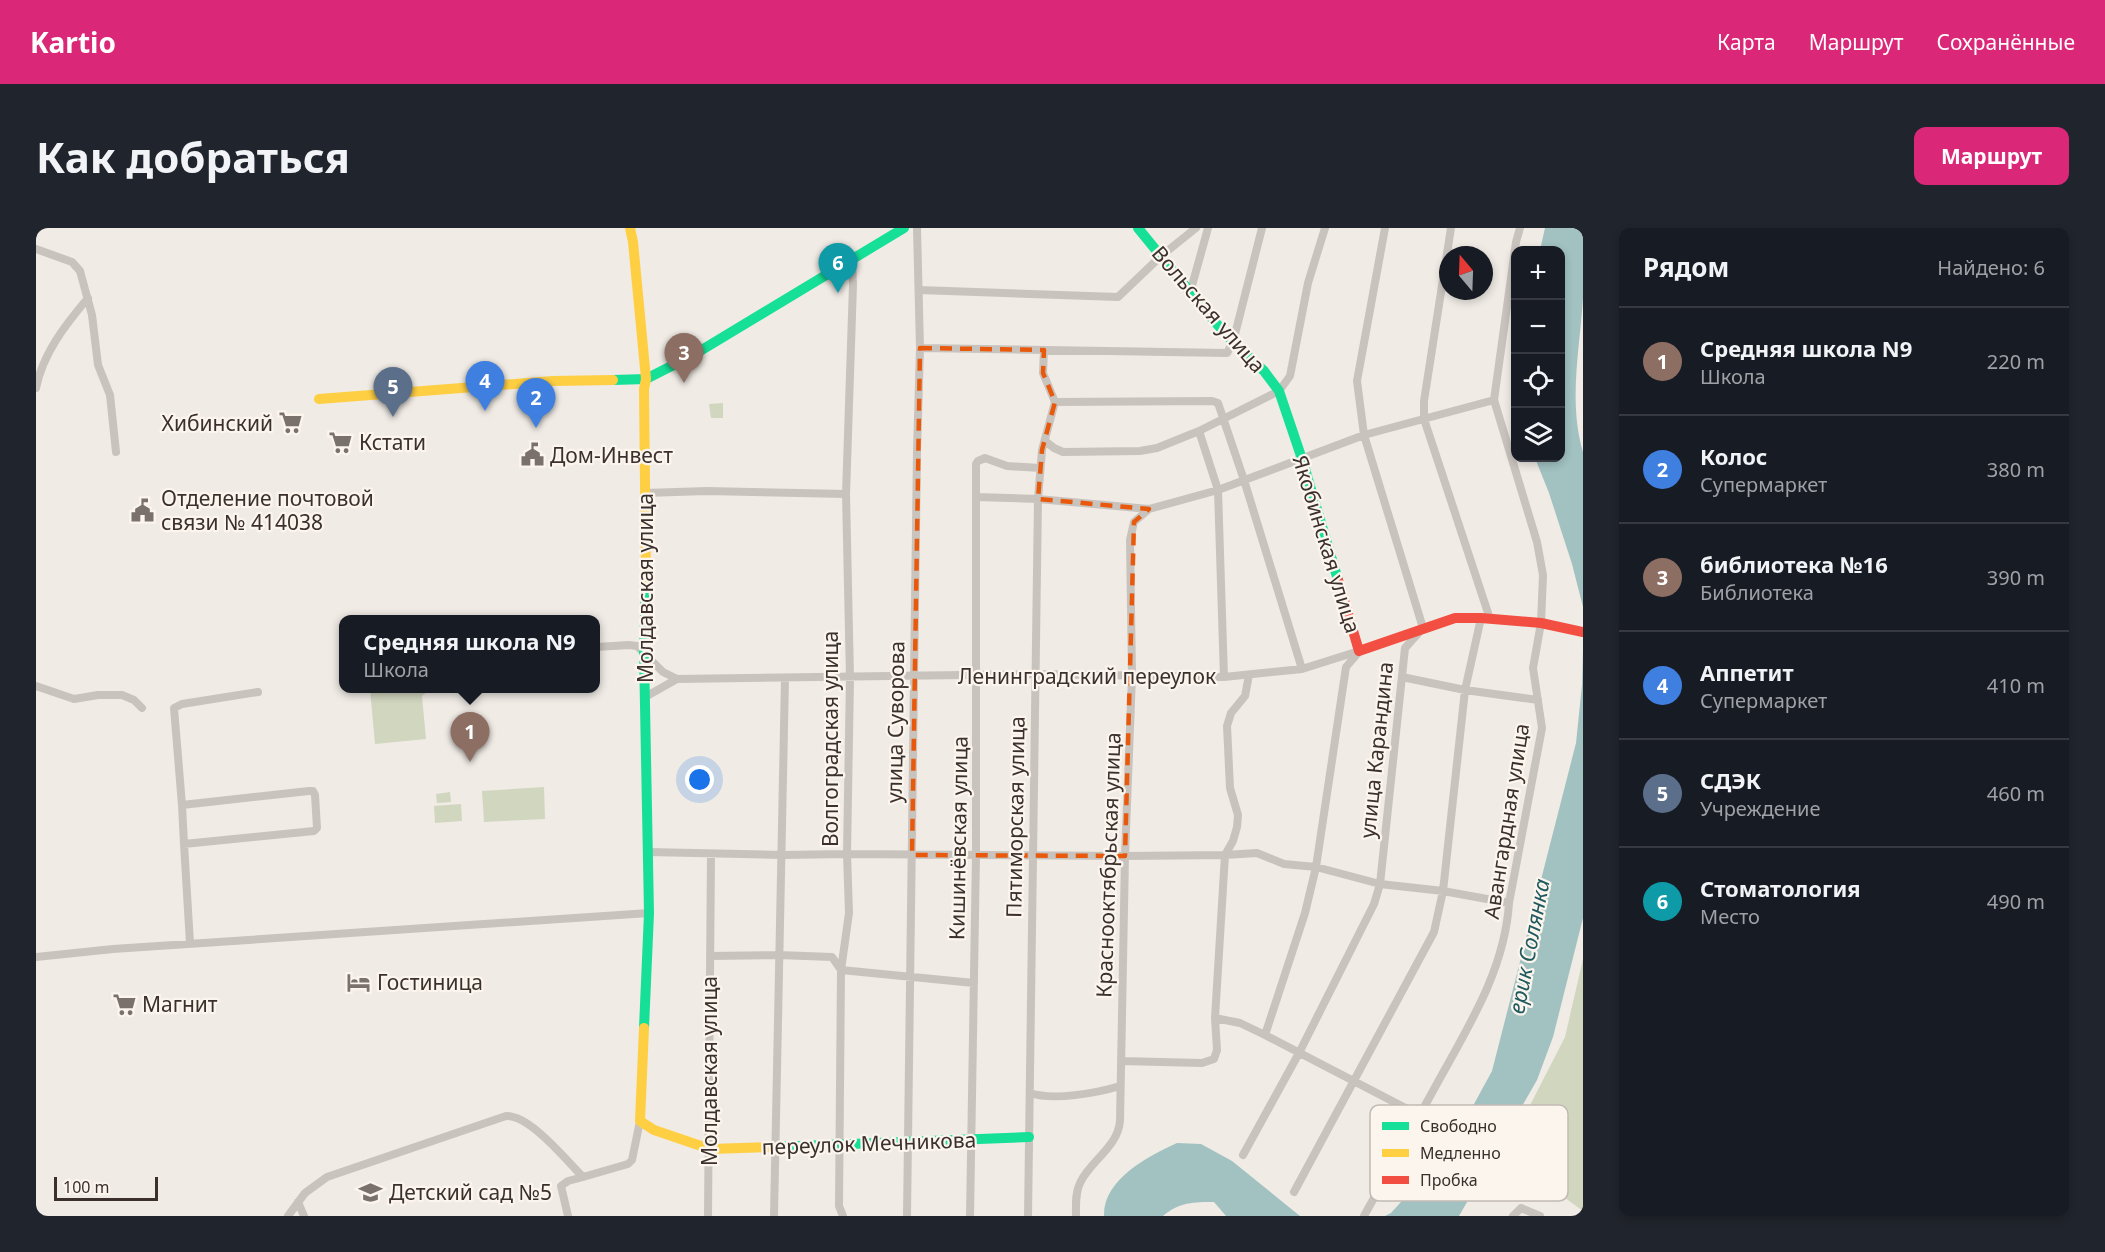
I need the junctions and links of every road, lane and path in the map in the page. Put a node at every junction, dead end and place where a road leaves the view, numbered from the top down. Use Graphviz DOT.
graph roads {
  1 [pos="630,228"];
  2 [pos="904,228"];
  3 [pos="917,228"];
  4 [pos="1138,228"];
  5 [pos="1196,228"];
  6 [pos="1208,228"];
  7 [pos="1262,228"];
  8 [pos="1325,228"];
  9 [pos="1385,228"];
  10 [pos="1451,228"];
  11 [pos="1520,228"];
  12 [pos="36,249"];
  13 [pos="1161,256"];
  14 [pos="852,260"];
  15 [pos="919,291"];
  16 [pos="1190,293"];
  17 [pos="88,298"];
  18 [pos="1233,342"];
  19 [pos="920,348"];
  20 [pos="1044,351"];
  21 [pos="646,379"];
  22 [pos="36,388"];
  23 [pos="1279,391"];
  24 [pos="319,399"];
  25 [pos="1494,400"];
  26 [pos="1055,402"];
  27 [pos="1225,419"];
  28 [pos="1424,419"];
  29 [pos="1200,431"];
  30 [pos="1364,435"];
  31 [pos="1045,441"];
  32 [pos="116,452"];
  33 [pos="1302,459"];
  34 [pos="1040,468"];
  35 [pos="1244,480"];
  36 [pos="1218,490"];
  37 [pos="645,493"];
  38 [pos="846,494"];
  39 [pos="976,497"];
  40 [pos="1038,499"];
  41 [pos="1149,508"];
  42 [pos="1485,618"];
  43 [pos="1540,623"];
  44 [pos="1423,628"];
  45 [pos="1582,632"];
  46 [pos="600,647"];
  47 [pos="1359,651"];
  48 [pos="644,653"];
  49 [pos="1302,669"];
  50 [pos="1035,675"];
  51 [pos="1249,675"];
  52 [pos="977,676"];
  53 [pos="1132,676"];
  54 [pos="914,677"];
  55 [pos="1224,677"];
  56 [pos="1402,677"];
  57 [pos="850,678"];
  58 [pos="677,679"];
  59 [pos="785,679"];
  60 [pos="36,686"];
  61 [pos="1465,690"];
  62 [pos="258,692"];
  63 [pos="645,697"];
  64 [pos="1538,700"];
  65 [pos="142,708"];
  66 [pos="182,805"];
  67 [pos="184,844"];
  68 [pos="648,852"];
  69 [pos="711,854"];
  70 [pos="847,854"];
  71 [pos="782,855"];
  72 [pos="912,855"];
  73 [pos="976,855"];
  74 [pos="1225,855"];
  75 [pos="1033,856"];
  76 [pos="1125,856"];
  77 [pos="1316,867"];
  78 [pos="1380,884"];
  79 [pos="1443,891"];
  80 [pos="1509,903"];
  81 [pos="649,913"];
  82 [pos="190,943"];
  83 [pos="778,955"];
  84 [pos="710,956"];
  85 [pos="36,957"];
  86 [pos="841,970"];
  87 [pos="910,976"];
  88 [pos="974,983"];
  89 [pos="1215,1018"];
  90 [pos="1264,1035"];
  91 [pos="1299,1053"];
  92 [pos="1121,1061"];
  93 [pos="1353,1082"];
  94 [pos="1120,1086"];
  95 [pos="1030,1093"];
  96 [pos="1399,1105"];
  97 [pos="1425,1105"];
  98 [pos="640,1121"];
  99 [pos="1029,1137"];
  100 [pos="971,1140"];
  101 [pos="907,1141"];
  102 [pos="840,1144"];
  103 [pos="775,1146"];
  104 [pos="710,1149"];
  105 [pos="1244,1155"];
  106 [pos="583,1177"];
  107 [pos="1294,1192"];
  108 [pos="1372,1201"];
  109 [pos="298,1202"];
  110 [pos="288,1216"];
  111 [pos="304,1216"];
  112 [pos="568,1216"];
  113 [pos="708,1216"];
  114 [pos="774,1216"];
  115 [pos="843,1216"];
  116 [pos="907,1216"];
  117 [pos="970,1216"];
  118 [pos="1028,1216"];
  119 [pos="1076,1216"];
  120 [pos="1364,1216"];
  121 [pos="1513,1216"];
  122 [pos="1540,1216"];
  1 -- 21 [label="street, Молдавская улица"];
  2 -- 14 [label="street"];
  3 -- 15 [label="street, улица Суворова"];
  4 -- 13 [label="street, Вольская улица"];
  5 -- 13 [label="street"];
  6 -- 16 [label="street"];
  7 -- 18 [label="street"];
  8 -- 23 [label="street"];
  9 -- 30 [label="street"];
  10 -- 28 [label="street"];
  11 -- 25 [label="street, Авангардная улица"];
  12 -- 17 [label="street"];
  13 -- 15 [label="street"];
  13 -- 16 [label="street, Вольская улица"];
  14 -- 21 [label="street"];
  14 -- 38 [label="street, Волгоградская улица"];
  15 -- 19 [label="street, улица Суворова"];
  16 -- 18 [label="street, Вольская улица"];
  17 -- 22 [label="street"];
  17 -- 32 [label="street"];
  18 -- 20 [label="street"];
  18 -- 23 [label="street, Вольская улица"];
  19 -- 20 [label="street"];
  19 -- 54 [label="street, улица Суворова"];
  20 -- 26 [label="street"];
  21 -- 24 [label="street"];
  21 -- 37 [label="street, Молдавская улица"];
  23 -- 27 [label="street"];
  23 -- 33 [label="street, Якобинская улица"];
  25 -- 28 [label="street"];
  25 -- 43 [label="street, Авангардная улица"];
  26 -- 27 [label="street"];
  26 -- 31 [label="street, Пятиморская улица"];
  27 -- 29 [label="street"];
  27 -- 35 [label="street"];
  28 -- 30 [label="street"];
  28 -- 42 [label="street"];
  29 -- 31 [label="street"];
  29 -- 36 [label="street"];
  30 -- 33 [label="street"];
  30 -- 44 [label="street"];
  31 -- 34 [label="street, Пятиморская улица"];
  33 -- 35 [label="street"];
  33 -- 47 [label="street, Якобинская улица"];
  34 -- 39 [label="street, Кишинёвская улица"];
  34 -- 40 [label="street, Пятиморская улица"];
  35 -- 36 [label="street"];
  35 -- 49 [label="street"];
  36 -- 41 [label="street"];
  36 -- 55 [label="street"];
  37 -- 38 [label="street"];
  37 -- 48 [label="street, Молдавская улица"];
  38 -- 57 [label="street, Волгоградская улица"];
  39 -- 40 [label="street"];
  39 -- 52 [label="street, Кишинёвская улица"];
  40 -- 41 [label="street"];
  40 -- 50 [label="street, Пятиморская улица"];
  41 -- 53 [label="street, Краснооктябрьская улица"];
  42 -- 43 [label="street, Ленинградский переулок"];
  42 -- 44 [label="street, Ленинградский переулок"];
  42 -- 61 [label="street"];
  43 -- 45 [label="street, Ленинградский переулок"];
  43 -- 64 [label="street, Авангардная улица"];
  44 -- 47 [label="street, Ленинградский переулок"];
  44 -- 56 [label="street, улица Карандина"];
  46 -- 48 [label="street"];
  47 -- 49 [label="street, Ленинградский переулок"];
  47 -- 77 [label="street, Якобинская улица"];
  48 -- 58 [label="street"];
  48 -- 63 [label="street, Молдавская улица"];
  49 -- 51 [label="street, Ленинградский переулок"];
  50 -- 52 [label="street, Ленинградский переулок"];
  50 -- 53 [label="street, Ленинградский переулок"];
  50 -- 75 [label="street, Пятиморская улица"];
  51 -- 55 [label="street, Ленинградский переулок"];
  51 -- 74 [label="street"];
  52 -- 54 [label="street, Ленинградский переулок"];
  52 -- 73 [label="street, Кишинёвская улица"];
  53 -- 55 [label="street, Ленинградский переулок"];
  53 -- 76 [label="street, Краснооктябрьская улица"];
  54 -- 57 [label="street, Ленинградский переулок"];
  54 -- 72 [label="street, улица Суворова"];
  56 -- 61 [label="street"];
  56 -- 78 [label="street, улица Карандина"];
  57 -- 59 [label="street, Ленинградский переулок"];
  57 -- 70 [label="street, Волгоградская улица"];
  58 -- 59 [label="street, Ленинградский переулок"];
  58 -- 63 [label="street"];
  59 -- 71 [label="street"];
  60 -- 65 [label="street"];
  61 -- 64 [label="street"];
  61 -- 79 [label="street"];
  62 -- 66 [label="street"];
  63 -- 68 [label="street, Молдавская улица"];
  64 -- 80 [label="street, Авангардная улица"];
  66 -- 67 [label="street"];
  66 -- 67 [label="street"];
  67 -- 82 [label="street"];
  68 -- 69 [label="street"];
  68 -- 81 [label="street, Молдавская улица"];
  69 -- 71 [label="street"];
  69 -- 84 [label="street, Молдавская улица"];
  70 -- 71 [label="street"];
  70 -- 72 [label="street"];
  70 -- 86 [label="street, Волгоградская улица"];
  71 -- 83 [label="street"];
  72 -- 73 [label="street"];
  72 -- 87 [label="street, улица Суворова"];
  73 -- 75 [label="street"];
  73 -- 88 [label="street, Кишинёвская улица"];
  74 -- 76 [label="street"];
  74 -- 77 [label="street"];
  74 -- 89 [label="street"];
  75 -- 76 [label="street"];
  75 -- 95 [label="street, Пятиморская улица"];
  76 -- 92 [label="street, Краснооктябрьская улица"];
  77 -- 78 [label="street"];
  77 -- 90 [label="street, Якобинская улица"];
  78 -- 79 [label="street"];
  78 -- 91 [label="street, улица Карандина"];
  79 -- 80 [label="street"];
  79 -- 93 [label="street"];
  80 -- 97 [label="street, Авангардная улица"];
  81 -- 82 [label="street"];
  81 -- 98 [label="street, Молдавская улица"];
  82 -- 85 [label="street"];
  83 -- 84 [label="street"];
  83 -- 86 [label="street"];
  83 -- 103 [label="street"];
  84 -- 104 [label="street, Молдавская улица"];
  86 -- 87 [label="street"];
  86 -- 102 [label="street, Волгоградская улица"];
  87 -- 88 [label="street"];
  87 -- 101 [label="street, улица Суворова"];
  88 -- 100 [label="street, Кишинёвская улица"];
  89 -- 90 [label="street"];
  89 -- 92 [label="street"];
  90 -- 91 [label="street"];
  91 -- 93 [label="street"];
  91 -- 105 [label="street, улица Карандина"];
  92 -- 94 [label="street, Краснооктябрьская улица"];
  93 -- 96 [label="street"];
  93 -- 107 [label="street"];
  94 -- 95 [label="street"];
  94 -- 119 [label="street, Краснооктябрьская улица"];
  95 -- 99 [label="street, Пятиморская улица"];
  98 -- 104 [label="street"];
  98 -- 106 [label="street"];
  99 -- 100 [label="street, переулок Мечникова"];
  99 -- 118 [label="street, Пятиморская улица"];
  100 -- 101 [label="street, переулок Мечникова"];
  100 -- 117 [label="street, Кишинёвская улица"];
  101 -- 102 [label="street, переулок Мечникова"];
  101 -- 116 [label="street, улица Суворова"];
  102 -- 103 [label="street, переулок Мечникова"];
  102 -- 115 [label="street, Волгоградская улица"];
  103 -- 104 [label="street, переулок Мечникова"];
  103 -- 114 [label="street"];
  104 -- 113 [label="street, Молдавская улица"];
  106 -- 109 [label="street"];
  106 -- 112 [label="street"];
  108 -- 120 [label="street, Авангардная улица"];
  109 -- 110 [label="street"];
  109 -- 111 [label="street"];
  121 -- 122 [label="street"];
}
